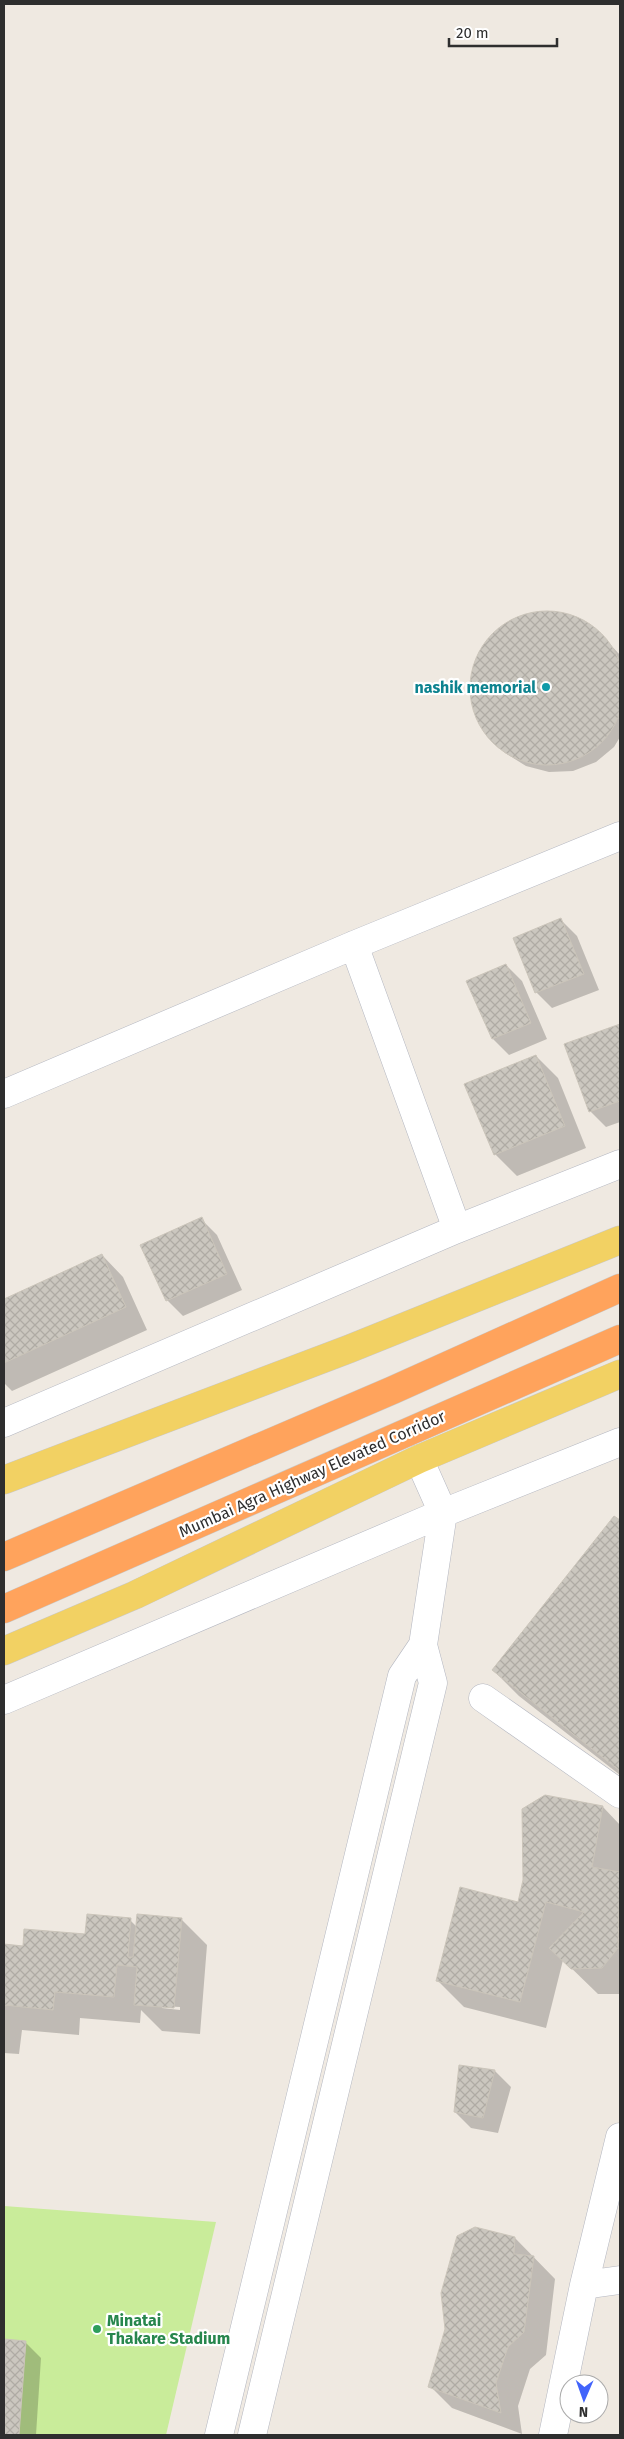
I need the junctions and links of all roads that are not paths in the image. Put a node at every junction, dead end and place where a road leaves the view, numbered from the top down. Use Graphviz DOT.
graph roads {
  1 [pos="620,836"];
  2 [pos="354,945"];
  3 [pos="4,1094"];
  4 [pos="620,1164"];
  5 [pos="456,1229"];
  6 [pos="620,1240"];
  7 [pos="620,1288"];
  8 [pos="620,1339"];
  9 [pos="620,1374"];
  10 [pos="4,1424"];
  11 [pos="620,1442"];
  12 [pos="419,1459"];
  13 [pos="4,1480"];
  14 [pos="443,1513"];
  15 [pos="4,1557"];
  16 [pos="4,1610"];
  17 [pos="423,1645"];
  18 [pos="4,1652"];
  19 [pos="483,1698"];
  20 [pos="4,1700"];
  21 [pos="620,1794"];
  22 [pos="620,2137"];
  23 [pos="620,2280"];
  24 [pos="584,2285"];
  25 [pos="247,2318"];
  26 [pos="278,2326"];
  27 [pos="219,2435"];
  28 [pos="252,2435"];
  29 [pos="553,2435"];
  1 -- 2 [label="street"];
  2 -- 3 [label="street"];
  2 -- 5 [label="street"];
  4 -- 5 [label="street"];
  5 -- 10 [label="street"];
  6 -- 13 [label="main road"];
  7 -- 15 [label="highway"];
  8 -- 16 [label="highway, Mumbai Agra Highway Elevated Corridor"];
  9 -- 12 [label="main road"];
  11 -- 14 [label="street"];
  12 -- 14 [label="street"];
  12 -- 18 [label="main road"];
  14 -- 17 [label="street"];
  14 -- 20 [label="street"];
  17 -- 25 [label="street"];
  17 -- 26 [label="street"];
  19 -- 21 [label="street"];
  22 -- 24 [label="street"];
  23 -- 24 [label="street"];
  24 -- 29 [label="street"];
  25 -- 26 [label="street"];
  25 -- 27 [label="street"];
  26 -- 28 [label="street"];
}
